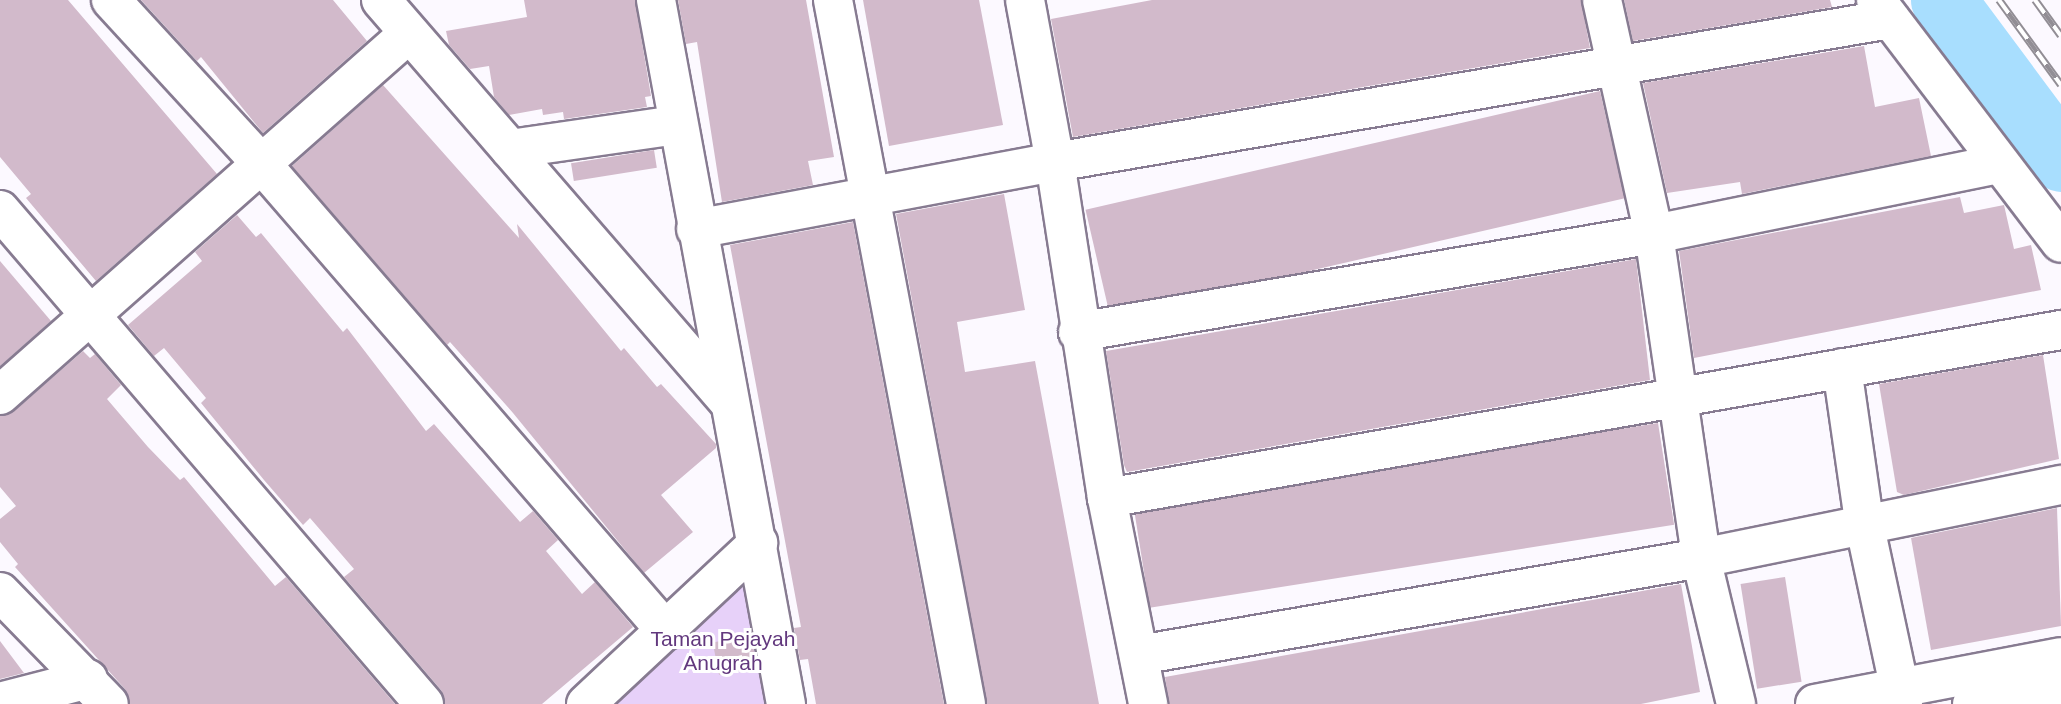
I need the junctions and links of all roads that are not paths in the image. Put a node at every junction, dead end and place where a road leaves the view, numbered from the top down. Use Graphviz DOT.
graph roads {
  1 [pos="111,0"];
  2 [pos="380,0"];
  3 [pos="656,0"];
  4 [pos="833,0"];
  5 [pos="1025,0"];
  6 [pos="1602,0"];
  7 [pos="1883,10"];
  8 [pos="407,35"];
  9 [pos="1618,69"];
  10 [pos="677,125"];
  11 [pos="510,149"];
  12 [pos="260,162"];
  13 [pos="1055,162"];
  14 [pos="1999,164"];
  15 [pos="867,195"];
  16 [pos="0,210"];
  17 [pos="696,229"];
  18 [pos="1654,234"];
  19 [pos="2061,243"];
  20 [pos="91,313"];
  21 [pos="2061,330"];
  22 [pos="1078,332"];
  23 [pos="1842,368"];
  24 [pos="0,396"];
  25 [pos="1676,396"];
  26 [pos="730,404"];
  27 [pos="2061,485"];
  28 [pos="1107,498"];
  29 [pos="1865,527"];
  30 [pos="758,543"];
  31 [pos="1700,558"];
  32 [pos="0,592"];
  33 [pos="666,631"];
  34 [pos="1139,655"];
  35 [pos="2061,657"];
  36 [pos="2061,689"];
  37 [pos="98,692"];
  38 [pos="1959,694"];
  39 [pos="1901,695"];
  40 [pos="0,702"];
  41 [pos="424,704"];
  42 [pos="586,704"];
  43 [pos="786,704"];
  44 [pos="966,704"];
  45 [pos="1148,704"];
  46 [pos="1736,704"];
  47 [pos="1815,704"];
  1 -- 12 [label="street"];
  2 -- 8 [label="street"];
  3 -- 10 [label="street"];
  4 -- 15 [label="street"];
  5 -- 13 [label="street"];
  6 -- 9 [label="street"];
  7 -- 9 [label="street"];
  7 -- 14 [label="street"];
  8 -- 11 [label="street"];
  8 -- 12 [label="street"];
  9 -- 13 [label="street"];
  9 -- 18 [label="street"];
  10 -- 11 [label="street"];
  10 -- 17 [label="street"];
  11 -- 26 [label="street"];
  12 -- 20 [label="street"];
  12 -- 33 [label="street"];
  13 -- 15 [label="street"];
  13 -- 22 [label="street"];
  14 -- 18 [label="street"];
  14 -- 19 [label="street"];
  15 -- 17 [label="street"];
  15 -- 44 [label="street"];
  16 -- 20 [label="street"];
  17 -- 26 [label="street"];
  18 -- 22 [label="street"];
  18 -- 25 [label="street"];
  20 -- 24 [label="street"];
  20 -- 41 [label="street"];
  21 -- 23 [label="street"];
  22 -- 28 [label="street"];
  23 -- 25 [label="street"];
  23 -- 29 [label="street"];
  25 -- 28 [label="street"];
  25 -- 31 [label="street"];
  26 -- 30 [label="street"];
  27 -- 29 [label="street"];
  28 -- 34 [label="street"];
  29 -- 31 [label="street"];
  29 -- 39 [label="street"];
  30 -- 33 [label="street"];
  30 -- 43 [label="street"];
  31 -- 34 [label="street"];
  31 -- 46 [label="street"];
  32 -- 37 [label="street"];
  33 -- 42 [label="street"];
  34 -- 45 [label="street"];
  35 -- 38 [label="street"];
  36 -- 38 [label="street"];
  37 -- 40 [label="street"];
  38 -- 39 [label="street"];
  39 -- 47 [label="street"];
}
